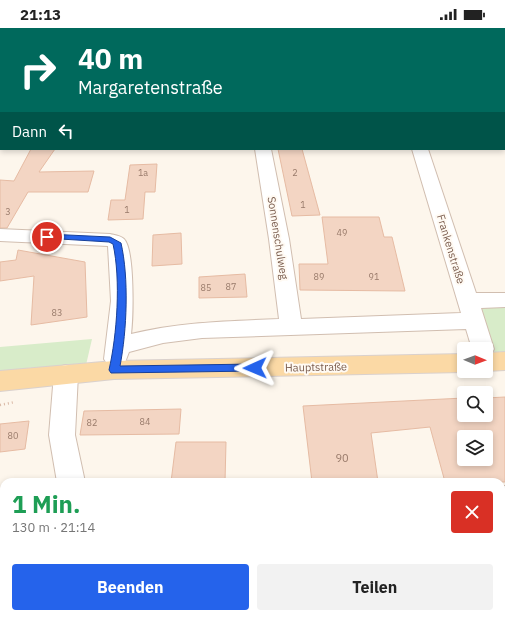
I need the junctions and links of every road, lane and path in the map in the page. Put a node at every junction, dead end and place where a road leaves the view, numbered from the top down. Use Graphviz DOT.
graph roads {
  1 [pos="263,150"];
  2 [pos="420,150"];
  3 [pos="0,235"];
  4 [pos="505,300"];
  5 [pos="471,311"];
  6 [pos="291,327"];
  7 [pos="484,342"];
  8 [pos="119,346"];
  9 [pos="457,363"];
  10 [pos="114,370"];
  11 [pos="66,374"];
  12 [pos="0,381"];
  13 [pos="70,478"];
  1 -- 6 [label="street, Sonnenschulweg"];
  2 -- 5 [label="street, Frankenstraße"];
  3 -- 8 [label="street"];
  4 -- 5 [label="street"];
  5 -- 6 [label="street"];
  5 -- 7 [label="street, Frankenstraße"];
  6 -- 8 [label="street"];
  8 -- 10 [label="street"];
  9 -- 10 [label="main road, Hauptstraße"];
  10 -- 11 [label="main road, Hauptstraße"];
  11 -- 12 [label="main road, Hauptstraße"];
  11 -- 13 [label="street"];
}
